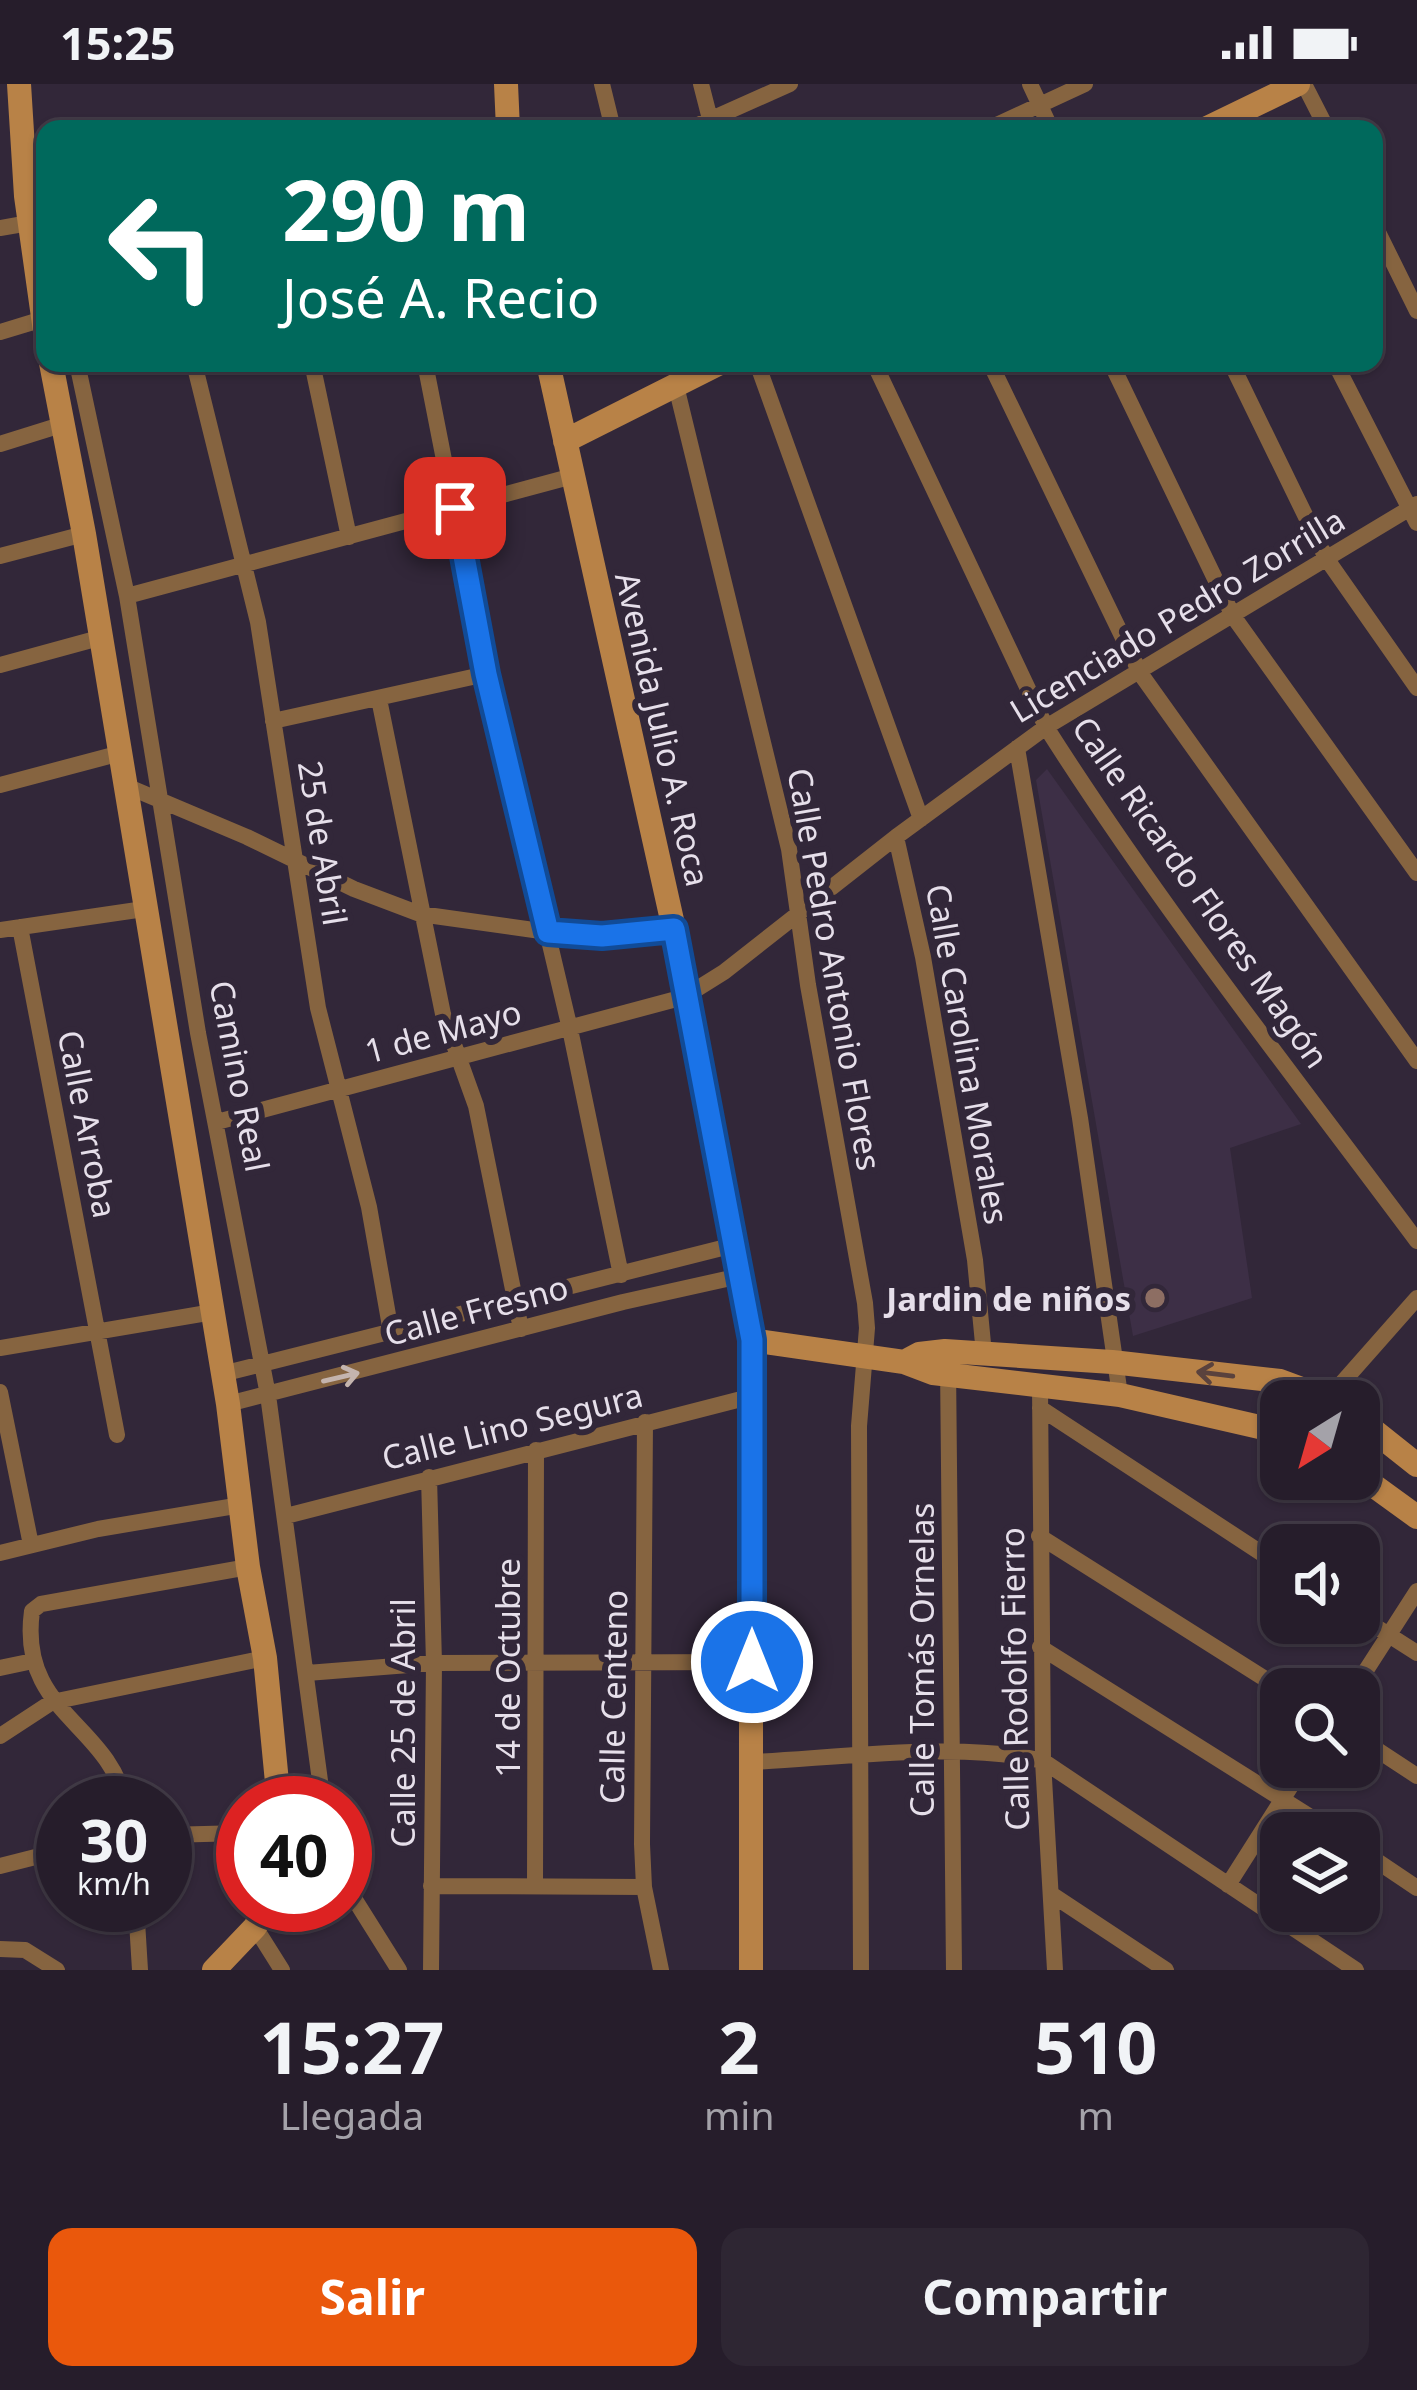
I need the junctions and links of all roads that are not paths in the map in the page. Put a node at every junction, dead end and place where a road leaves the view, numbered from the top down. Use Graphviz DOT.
graph roads {
  1 [pos="20,84"];
  2 [pos="506,84"];
  3 [pos="602,84"];
  4 [pos="701,84"];
  5 [pos="790,84"];
  6 [pos="1030,84"];
  7 [pos="1085,84"];
  8 [pos="1301,84"];
  9 [pos="1040,105"];
  10 [pos="710,119"];
  11 [pos="508,120"];
  12 [pos="612,120"];
  13 [pos="1008,120"];
  14 [pos="1047,120"];
  15 [pos="1228,120"];
  16 [pos="1322,120"];
  17 [pos="36,218"];
  18 [pos="36,220"];
  19 [pos="0,229"];
  20 [pos="1383,242"];
  21 [pos="1417,311"];
  22 [pos="36,315"];
  23 [pos="0,332"];
  24 [pos="53,372"];
  25 [pos="78,372"];
  26 [pos="196,372"];
  27 [pos="314,372"];
  28 [pos="427,372"];
  29 [pos="550,372"];
  30 [pos="703,372"];
  31 [pos="760,372"];
  32 [pos="878,372"];
  33 [pos="994,372"];
  34 [pos="1115,372"];
  35 [pos="1235,372"];
  36 [pos="1340,372"];
  37 [pos="676,386"];
  38 [pos="64,424"];
  39 [pos="565,441"];
  40 [pos="0,443"];
  41 [pos="573,476"];
  42 [pos="455,508"];
  43 [pos="1414,512"];
  44 [pos="84,534"];
  45 [pos="349,537"];
  46 [pos="0,556"];
  47 [pos="1326,558"];
  48 [pos="243,565"];
  49 [pos="127,596"];
  50 [pos="1233,616"];
  51 [pos="99,638"];
  52 [pos="0,665"];
  53 [pos="1140,673"];
  54 [pos="486,674"];
  55 [pos="1417,688"];
  56 [pos="379,699"];
  57 [pos="273,721"];
  58 [pos="1046,727"];
  59 [pos="1017,748"];
  60 [pos="117,754"];
  61 [pos="0,785"];
  62 [pos="124,785"];
  63 [pos="162,801"];
  64 [pos="921,819"];
  65 [pos="896,837"];
  66 [pos="296,861"];
  67 [pos="1417,873"];
  68 [pos="143,909"];
  69 [pos="800,911"];
  70 [pos="420,914"];
  71 [pos="20,927"];
  72 [pos="674,929"];
  73 [pos="0,931"];
  74 [pos="548,932"];
  75 [pos="684,997"];
  76 [pos="570,1029"];
  77 [pos="456,1056"];
  78 [pos="1417,1061"];
  79 [pos="338,1090"];
  80 [pos="217,1122"];
  81 [pos="1417,1241"];
  82 [pos="734,1245"];
  83 [pos="621,1275"];
  84 [pos="740,1276"];
  85 [pos="1416,1300"];
  86 [pos="514,1301"];
  87 [pos="213,1312"];
  88 [pos="521,1329"];
  89 [pos="98,1331"];
  90 [pos="391,1332"];
  91 [pos="752,1340"];
  92 [pos="0,1348"];
  93 [pos="984,1354"];
  94 [pos="864,1355"];
  95 [pos="1112,1362"];
  96 [pos="262,1363"];
  97 [pos="947,1363"];
  98 [pos="222,1374"];
  99 [pos="1271,1380"];
  100 [pos="1346,1380"];
  101 [pos="0,1392"];
  102 [pos="268,1395"];
  103 [pos="1120,1395"];
  104 [pos="753,1396"];
  105 [pos="1040,1396"];
  106 [pos="228,1404"];
  107 [pos="645,1422"];
  108 [pos="1260,1427"];
  109 [pos="117,1435"];
  110 [pos="1380,1436"];
  111 [pos="536,1450"];
  112 [pos="1417,1465"];
  113 [pos="429,1477"];
  114 [pos="1380,1490"];
  115 [pos="241,1505"];
  116 [pos="286,1516"];
  117 [pos="1417,1516"];
  118 [pos="1039,1536"];
  119 [pos="31,1545"];
  120 [pos="1260,1551"];
  121 [pos="0,1553"];
  122 [pos="248,1567"];
  123 [pos="1417,1592"];
  124 [pos="1380,1630"];
  125 [pos="1387,1634"];
  126 [pos="1040,1647"];
  127 [pos="1417,1653"];
  128 [pos="265,1658"];
  129 [pos="33,1661"];
  130 [pos="644,1662"];
  131 [pos="752,1662"];
  132 [pos="434,1663"];
  133 [pos="538,1663"];
  134 [pos="0,1668"];
  135 [pos="1367,1668"];
  136 [pos="307,1672"];
  137 [pos="1260,1676"];
  138 [pos="52,1702"];
  139 [pos="0,1736"];
  140 [pos="1380,1752"];
  141 [pos="953,1753"];
  142 [pos="858,1757"];
  143 [pos="1043,1761"];
  144 [pos="752,1762"];
  145 [pos="115,1776"];
  146 [pos="276,1776"];
  147 [pos="319,1776"];
  148 [pos="1417,1776"];
  149 [pos="1288,1788"];
  150 [pos="1282,1797"];
  151 [pos="1304,1812"];
  152 [pos="36,1857"];
  153 [pos="1380,1863"];
  154 [pos="0,1866"];
  155 [pos="1228,1885"];
  156 [pos="431,1886"];
  157 [pos="536,1886"];
  158 [pos="644,1887"];
  159 [pos="1417,1888"];
  160 [pos="1051,1894"];
  161 [pos="372,1927"];
  162 [pos="138,1932"];
  163 [pos="247,1932"];
  164 [pos="268,1932"];
  165 [pos="0,1949"];
  166 [pos="57,1970"];
  167 [pos="140,1970"];
  168 [pos="214,1970"];
  169 [pos="283,1970"];
  170 [pos="399,1970"];
  171 [pos="431,1970"];
  172 [pos="662,1970"];
  173 [pos="751,1970"];
  174 [pos="861,1970"];
  175 [pos="955,1970"];
  176 [pos="1055,1970"];
  177 [pos="1166,1970"];
  178 [pos="1356,1970"];
  1 -- 17 [label="street"];
  2 -- 11 [label="street"];
  3 -- 12 [label="street"];
  4 -- 10 [label="street"];
  5 -- 10 [label="street"];
  6 -- 9 [label="street"];
  7 -- 9 [label="street"];
  8 -- 15 [label="street"];
  8 -- 16 [label="street"];
  9 -- 13 [label="street"];
  9 -- 14 [label="street"];
  18 -- 19 [label="street"];
  20 -- 21 [label="street"];
  22 -- 23 [label="street"];
  24 -- 38 [label="street, Camino Real"];
  25 -- 49 [label="street, Camino Real"];
  26 -- 48 [label="street, 25 de Abril"];
  27 -- 45 [label="street"];
  28 -- 42 [label="street"];
  29 -- 39 [label="street, Avenida Julio A. Roca"];
  30 -- 37 [label="street"];
  31 -- 64 [label="street"];
  32 -- 58 [label="street, Calle Ricardo Flores Magón"];
  33 -- 53 [label="street"];
  34 -- 50 [label="street"];
  35 -- 47 [label="street"];
  36 -- 43 [label="street"];
  37 -- 39 [label="street"];
  37 -- 69 [label="street, Calle Pedro Antonio Flores"];
  38 -- 40 [label="street"];
  38 -- 44 [label="street, Camino Real"];
  39 -- 41 [label="street, Avenida Julio A. Roca"];
  41 -- 42 [label="street"];
  41 -- 72 [label="street, Avenida Julio A. Roca"];
  42 -- 45 [label="street"];
  42 -- 54 [label="street"];
  43 -- 47 [label="street, Licenciado Pedro Zorrilla"];
  44 -- 46 [label="street"];
  44 -- 51 [label="street, Camino Real"];
  45 -- 48 [label="street"];
  47 -- 50 [label="street, Licenciado Pedro Zorrilla"];
  47 -- 55 [label="street"];
  48 -- 49 [label="street"];
  48 -- 57 [label="street, 25 de Abril"];
  49 -- 63 [label="street, Camino Real"];
  50 -- 53 [label="street, Licenciado Pedro Zorrilla"];
  50 -- 67 [label="street"];
  51 -- 52 [label="street"];
  51 -- 60 [label="street, Camino Real"];
  53 -- 58 [label="street, Licenciado Pedro Zorrilla"];
  53 -- 78 [label="street"];
  54 -- 56 [label="street"];
  54 -- 74 [label="street"];
  56 -- 57 [label="street"];
  56 -- 70 [label="street"];
  57 -- 66 [label="street, 25 de Abril"];
  58 -- 59 [label="street, Licenciado Pedro Zorrilla"];
  58 -- 81 [label="street, Calle Ricardo Flores Magón"];
  59 -- 64 [label="street, Licenciado Pedro Zorrilla"];
  59 -- 95 [label="street"];
  60 -- 61 [label="street"];
  60 -- 62 [label="street, Camino Real"];
  62 -- 63 [label="street"];
  62 -- 68 [label="street, Camino Real"];
  63 -- 66 [label="street"];
  63 -- 80 [label="street, Camino Real"];
  64 -- 65 [label="street, Licenciado Pedro Zorrilla"];
  65 -- 69 [label="street, Licenciado Pedro Zorrilla"];
  65 -- 93 [label="street, Calle Carolina Morales"];
  66 -- 70 [label="street"];
  66 -- 79 [label="street, 25 de Abril"];
  68 -- 71 [label="street"];
  68 -- 87 [label="street, Camino Real"];
  69 -- 75 [label="street, Licenciado Pedro Zorrilla"];
  69 -- 94 [label="street, Calle Pedro Antonio Flores"];
  70 -- 74 [label="street"];
  70 -- 77 [label="street"];
  71 -- 73 [label="street"];
  71 -- 89 [label="street, Calle Arroba"];
  72 -- 74 [label="street"];
  72 -- 75 [label="street, Avenida Julio A. Roca"];
  74 -- 76 [label="street"];
  75 -- 76 [label="street, 1 de Mayo"];
  75 -- 82 [label="street, Avenida Julio A. Roca"];
  76 -- 77 [label="street, 1 de Mayo"];
  76 -- 83 [label="street"];
  77 -- 79 [label="street, 1 de Mayo"];
  77 -- 86 [label="street"];
  79 -- 80 [label="street, 1 de Mayo"];
  79 -- 90 [label="street, 25 de Abril"];
  80 -- 96 [label="street, Camino Real"];
  82 -- 83 [label="street, Calle Fresno"];
  82 -- 84 [label="street, Avenida Julio A. Roca"];
  83 -- 86 [label="street, Calle Fresno"];
  84 -- 88 [label="street, Calle Fresno"];
  84 -- 91 [label="street, Avenida Julio A. Roca"];
  85 -- 100 [label="street"];
  86 -- 88 [label="street"];
  86 -- 90 [label="street, Calle Fresno"];
  87 -- 89 [label="street"];
  87 -- 98 [label="street, Camino Real"];
  102 -- 88 [label="street, Calle Fresno, one-way"];
  89 -- 92 [label="street"];
  89 -- 109 [label="street, Calle Arroba"];
  90 -- 96 [label="street, Calle Fresno"];
  91 -- 94 [label="street"];
  91 -- 104 [label="street, Avenida Julio A. Roca"];
  93 -- 95 [label="street"];
  93 -- 97 [label="street"];
  94 -- 97 [label="street"];
  94 -- 142 [label="street, Calle Pedro Antonio Flores"];
  99 -- 95 [label="street, one-way"];
  95 -- 103 [label="street"];
  96 -- 98 [label="street, Calle Fresno"];
  96 -- 102 [label="street, Camino Real"];
  97 -- 105 [label="street"];
  97 -- 141 [label="street, Calle Tomás Ornelas"];
  98 -- 106 [label="street, Camino Real"];
  101 -- 119 [label="street"];
  102 -- 106 [label="street, Calle Fresno"];
  102 -- 116 [label="street, Camino Real"];
  103 -- 105 [label="street"];
  103 -- 108 [label="street"];
  104 -- 107 [label="street, Calle Lino Segura"];
  104 -- 131 [label="street, Avenida Julio A. Roca"];
  105 -- 118 [label="street, Calle Rodolfo Fierro"];
  105 -- 120 [label="street"];
  106 -- 115 [label="street, Camino Real"];
  107 -- 111 [label="street, Calle Lino Segura"];
  107 -- 130 [label="street, Calle Centeno"];
  110 -- 112 [label="street"];
  111 -- 113 [label="street, Calle Lino Segura"];
  111 -- 133 [label="street, 14 de Octubre"];
  113 -- 116 [label="street, Calle Lino Segura"];
  113 -- 132 [label="street, Calle 25 de Abril"];
  114 -- 117 [label="street"];
  115 -- 119 [label="street"];
  115 -- 122 [label="street, Camino Real"];
  116 -- 136 [label="street, Camino Real"];
  118 -- 126 [label="street, Calle Rodolfo Fierro"];
  118 -- 137 [label="street"];
  119 -- 121 [label="street"];
  122 -- 128 [label="street, Camino Real"];
  122 -- 129 [label="street"];
  123 -- 125 [label="street"];
  124 -- 125 [label="street"];
  125 -- 127 [label="street"];
  125 -- 135 [label="street"];
  126 -- 143 [label="street, Calle Rodolfo Fierro"];
  126 -- 150 [label="street"];
  128 -- 138 [label="street"];
  128 -- 146 [label="street, Camino Real"];
  129 -- 134 [label="street"];
  129 -- 138 [label="street"];
  130 -- 131 [label="street"];
  130 -- 133 [label="street"];
  130 -- 158 [label="street, Calle Centeno"];
  131 -- 144 [label="street, Avenida Julio A. Roca"];
  132 -- 133 [label="street"];
  132 -- 136 [label="street"];
  132 -- 156 [label="street, Calle 25 de Abril"];
  133 -- 157 [label="street, 14 de Octubre"];
  136 -- 147 [label="street, Camino Real"];
  138 -- 139 [label="street"];
  138 -- 145 [label="street"];
  140 -- 148 [label="street"];
  141 -- 142 [label="street"];
  141 -- 143 [label="street"];
  141 -- 175 [label="street, Calle Tomás Ornelas"];
  142 -- 144 [label="street"];
  142 -- 174 [label="street, Calle Pedro Antonio Flores"];
  143 -- 155 [label="street"];
  143 -- 160 [label="street, Calle Rodolfo Fierro"];
  144 -- 173 [label="street, Avenida Julio A. Roca"];
  149 -- 150 [label="street"];
  150 -- 151 [label="street"];
  150 -- 155 [label="street"];
  152 -- 154 [label="street"];
  153 -- 159 [label="street"];
  155 -- 178 [label="street"];
  156 -- 157 [label="street"];
  156 -- 171 [label="street, Calle 25 de Abril"];
  157 -- 158 [label="street"];
  158 -- 172 [label="street, Calle Centeno"];
  160 -- 176 [label="street, Calle Rodolfo Fierro"];
  160 -- 177 [label="street"];
  161 -- 170 [label="street"];
  162 -- 167 [label="street"];
  163 -- 168 [label="street"];
  164 -- 169 [label="street"];
  165 -- 166 [label="street"];
}
